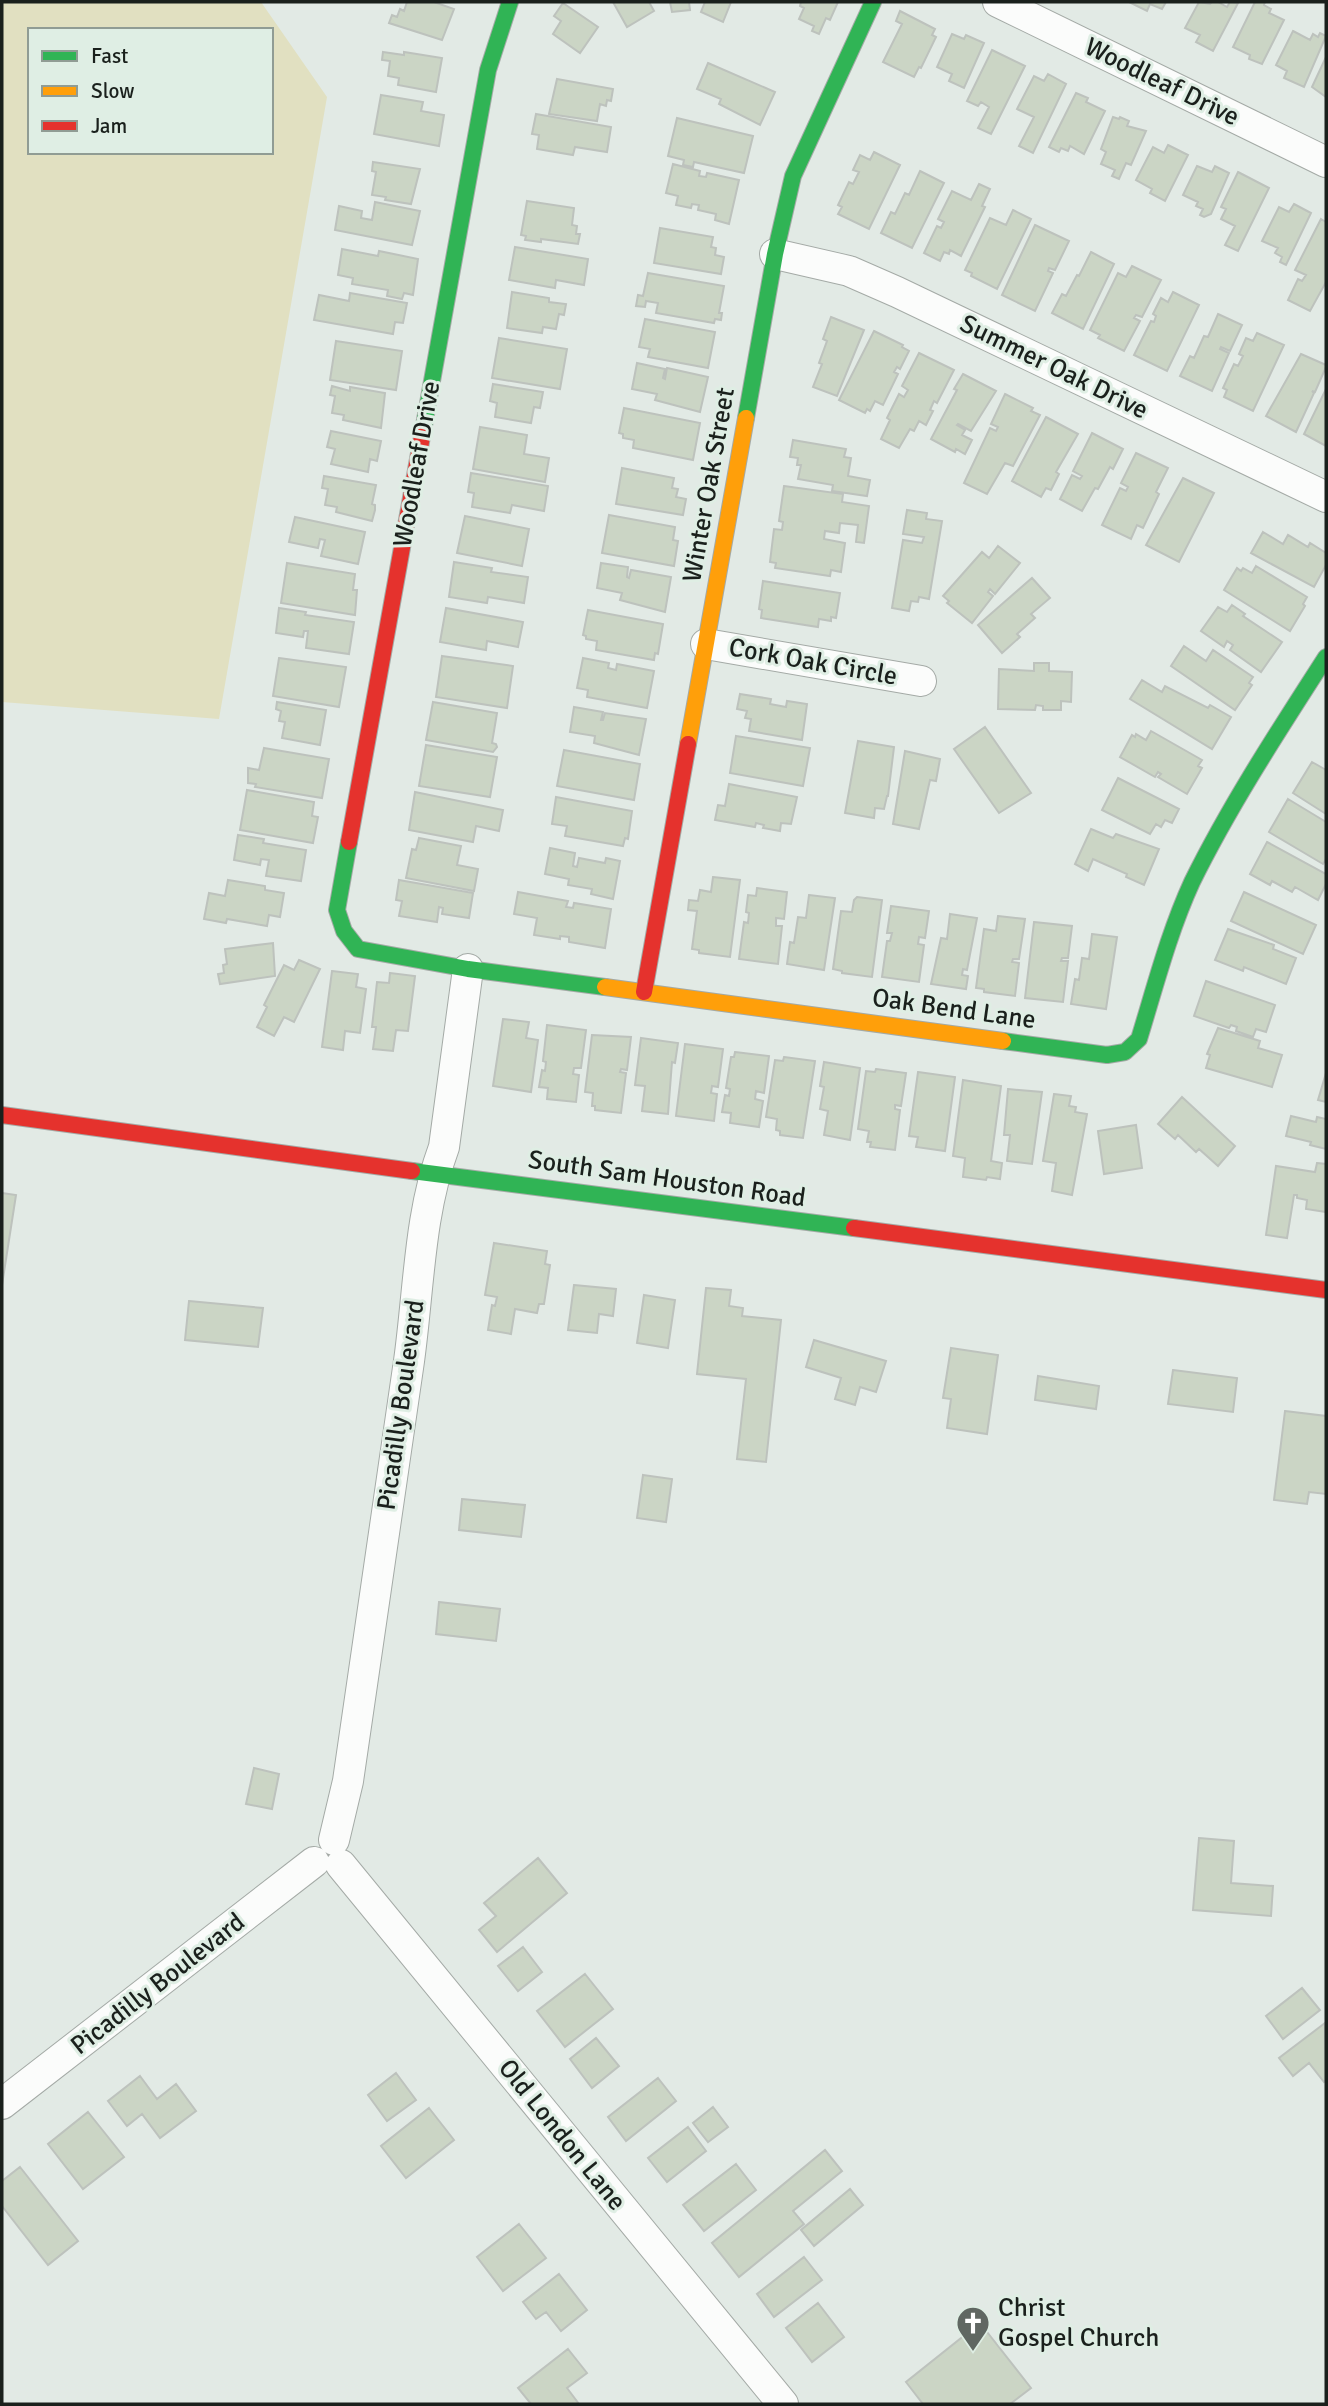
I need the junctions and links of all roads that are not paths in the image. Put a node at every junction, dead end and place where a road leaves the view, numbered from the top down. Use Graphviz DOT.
graph roads {
  1 [pos="510,2"];
  2 [pos="873,2"];
  3 [pos="998,2"];
  4 [pos="1326,162"];
  5 [pos="775,254"];
  6 [pos="1326,497"];
  7 [pos="706,644"];
  8 [pos="1326,657"];
  9 [pos="921,681"];
  10 [pos="342,929"];
  11 [pos="468,969"];
  12 [pos="644,992"];
  13 [pos="2,1115"];
  14 [pos="434,1173"];
  15 [pos="1326,1290"];
  16 [pos="329,1856"];
  17 [pos="2,2104"];
  18 [pos="783,2404"];
  1 -- 10 [label="street, Woodleaf Drive"];
  2 -- 5 [label="street, Winter Oak Street"];
  3 -- 4 [label="street, Woodleaf Drive"];
  5 -- 6 [label="street, Summer Oak Drive"];
  5 -- 7 [label="street, Winter Oak Street"];
  7 -- 9 [label="street, Cork Oak Circle"];
  7 -- 12 [label="street, Winter Oak Street"];
  8 -- 12 [label="street, Oak Bend Lane"];
  10 -- 11 [label="street, Oak Bend Lane"];
  11 -- 12 [label="street, Oak Bend Lane"];
  11 -- 14 [label="street, Picadilly Boulevard"];
  13 -- 14 [label="street, South Sam Houston Road"];
  14 -- 15 [label="street, South Sam Houston Road"];
  14 -- 16 [label="street, Picadilly Boulevard"];
  16 -- 17 [label="street, Picadilly Boulevard"];
  16 -- 18 [label="street, Old London Lane"];
}
